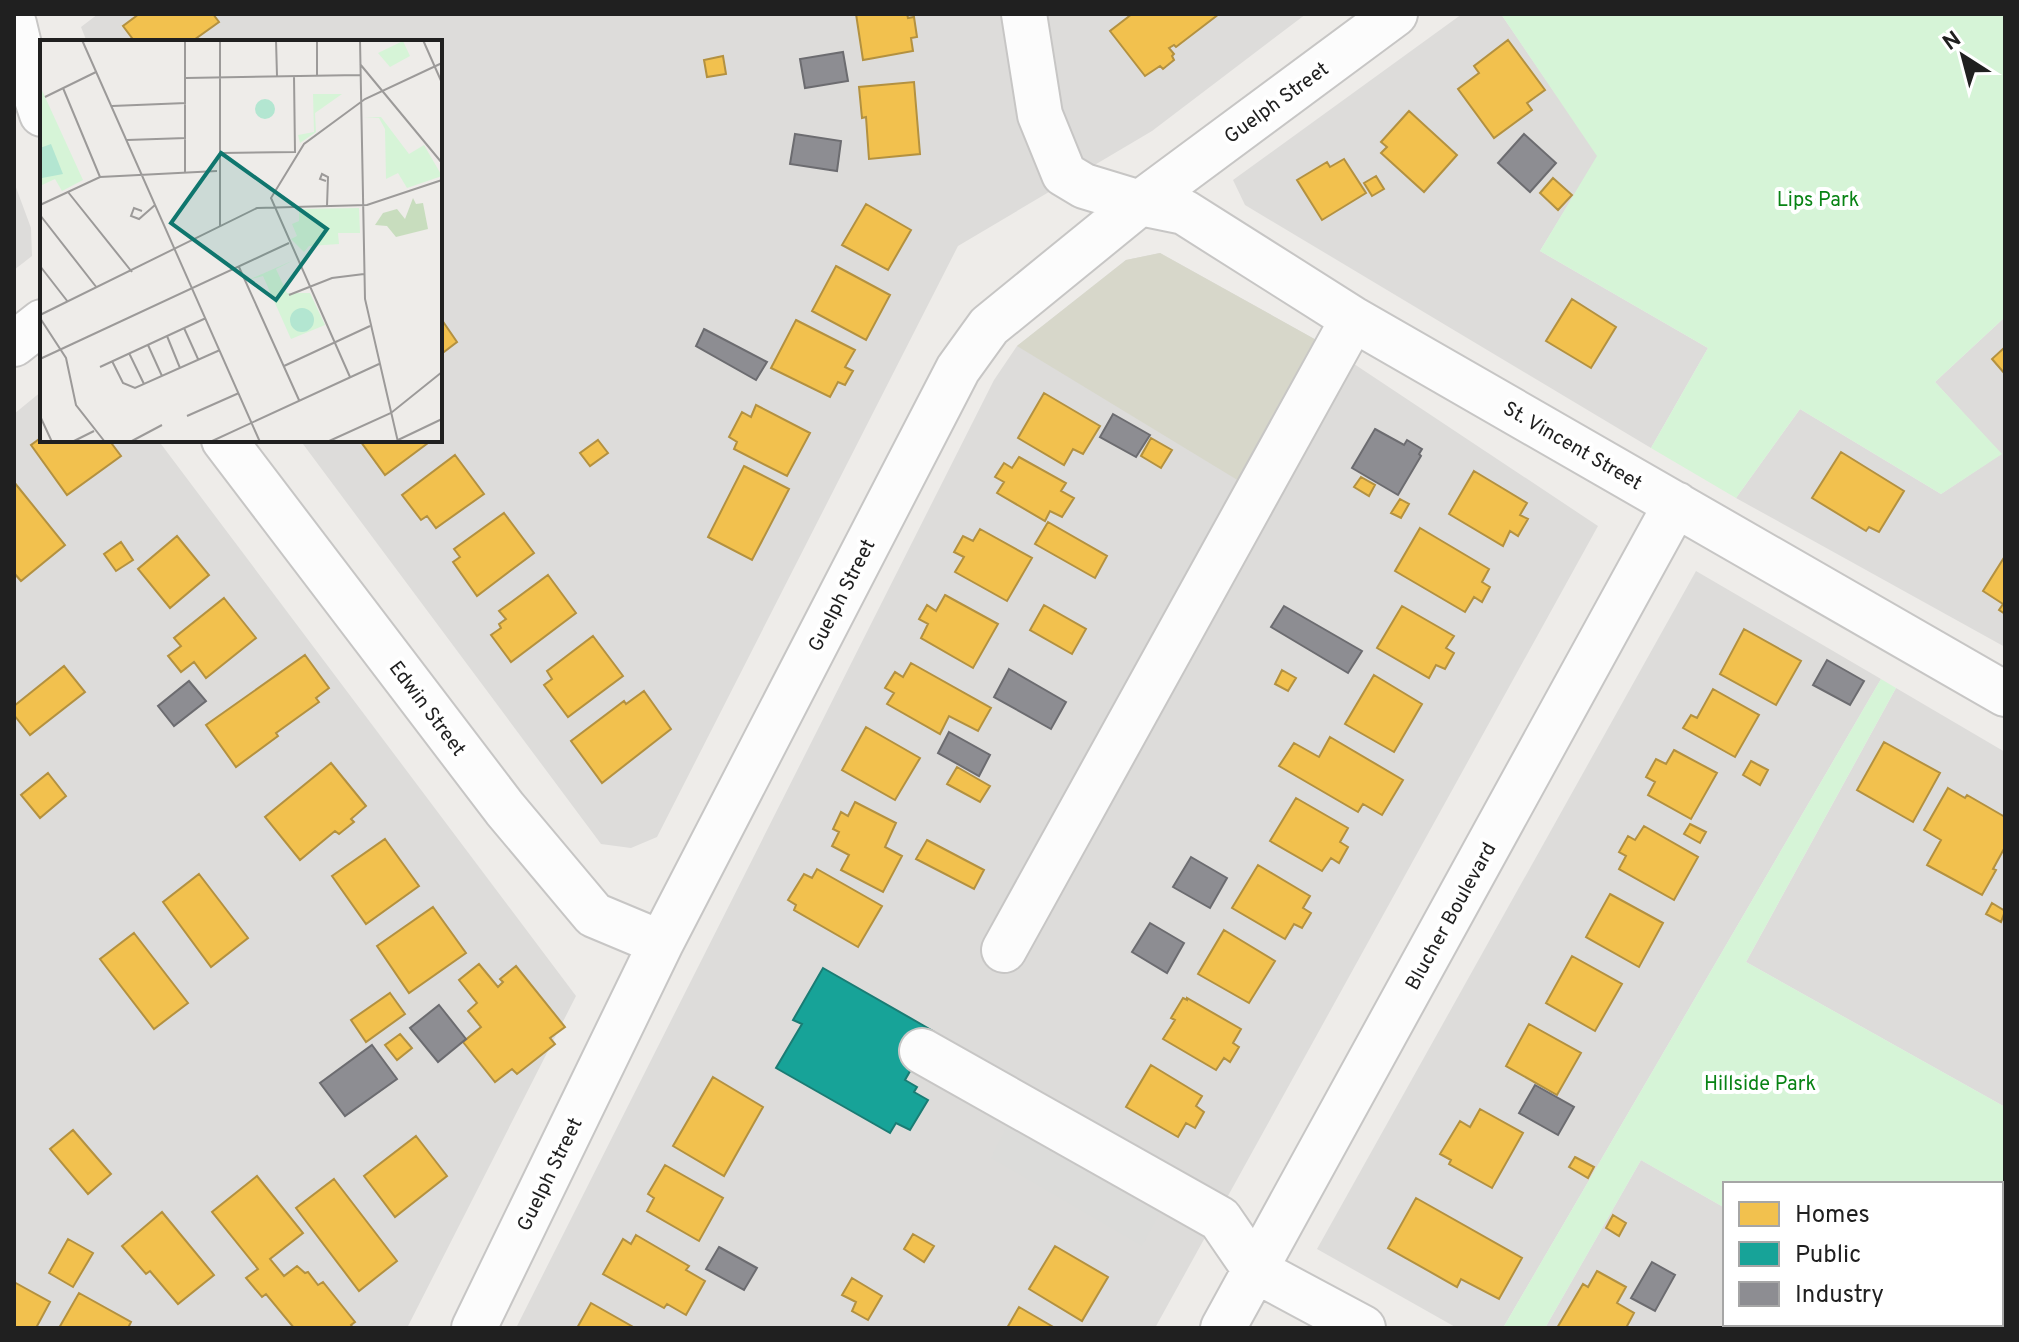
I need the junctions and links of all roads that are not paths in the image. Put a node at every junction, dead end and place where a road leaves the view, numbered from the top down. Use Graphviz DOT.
graph roads {
  1 [pos="1024,14"];
  2 [pos="1395,14"];
  3 [pos="14,24"];
  4 [pos="40,108"];
  5 [pos="1140,203"];
  6 [pos="1353,319"];
  7 [pos="40,324"];
  8 [pos="14,344"];
  9 [pos="226,442"];
  10 [pos="1676,504"];
  11 [pos="2005,694"];
  12 [pos="661,943"];
  13 [pos="1004,950"];
  14 [pos="922,1051"];
  15 [pos="1255,1270"];
  16 [pos="474,1328"];
  17 [pos="1223,1328"];
  18 [pos="1363,1328"];
  1 -- 5 [label="street, St. Vincent Street"];
  2 -- 5 [label="street, Guelph Street"];
  3 -- 4 [label="street"];
  5 -- 6 [label="street, St. Vincent Street"];
  5 -- 12 [label="street, Guelph Street"];
  6 -- 10 [label="street, St. Vincent Street"];
  6 -- 13 [label="street"];
  7 -- 8 [label="street"];
  9 -- 12 [label="street, Edwin Street"];
  10 -- 11 [label="street, St. Vincent Street"];
  10 -- 15 [label="street, Blucher Boulevard"];
  12 -- 16 [label="street, Guelph Street"];
  14 -- 15 [label="street"];
  15 -- 17 [label="street, Blucher Boulevard"];
  15 -- 18 [label="street"];
}
